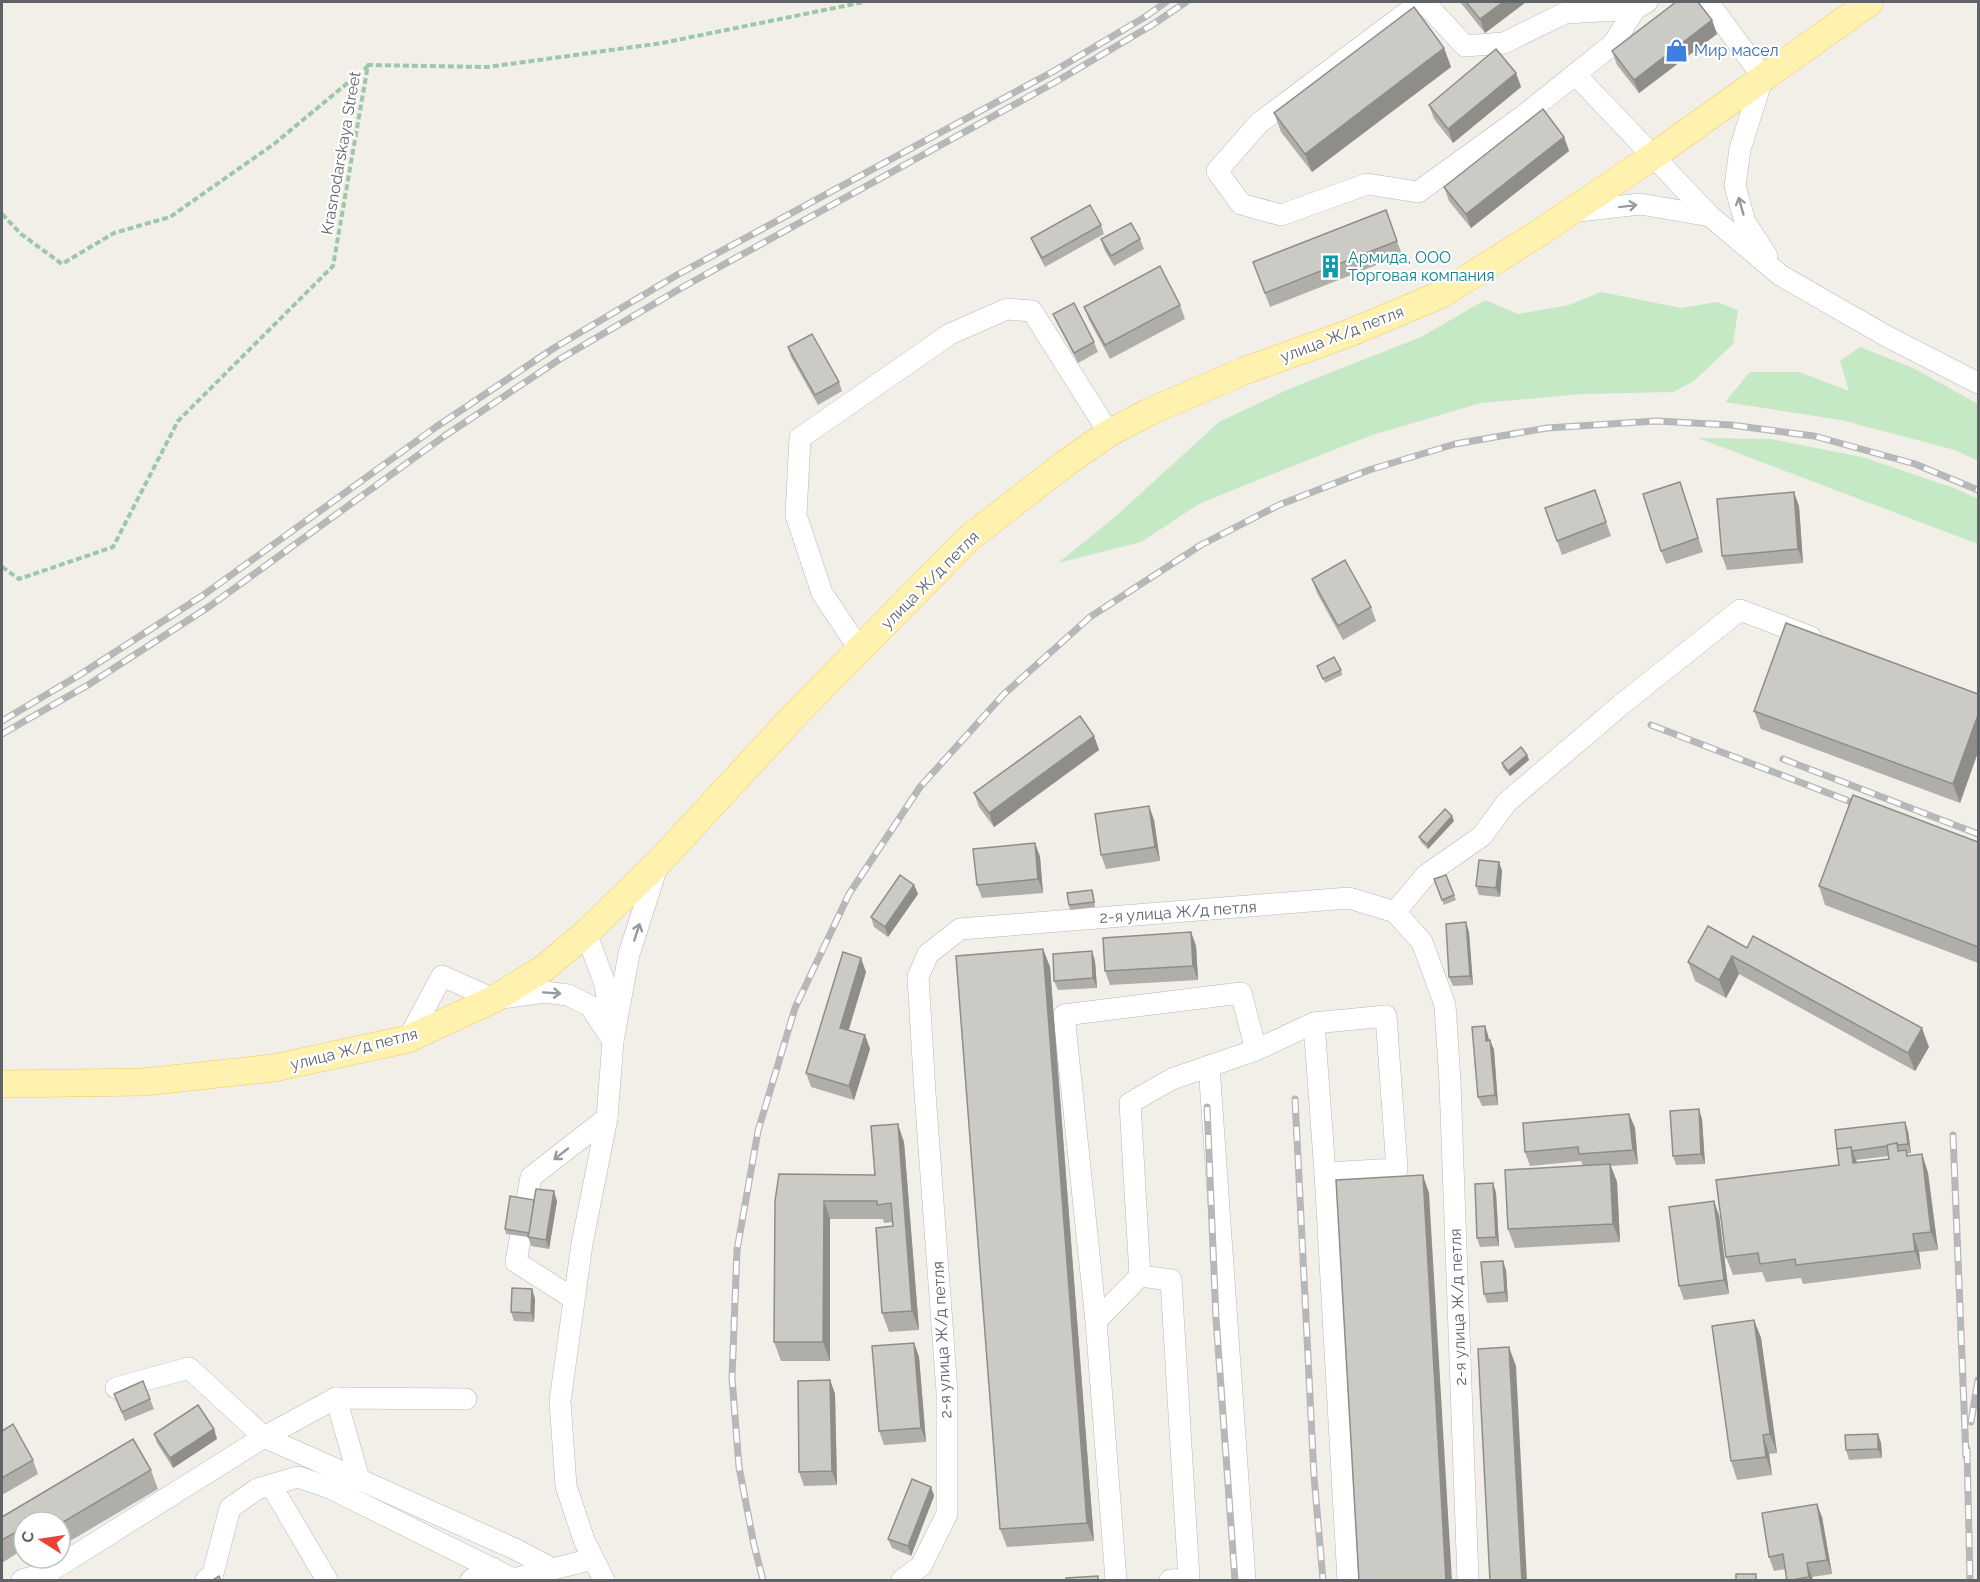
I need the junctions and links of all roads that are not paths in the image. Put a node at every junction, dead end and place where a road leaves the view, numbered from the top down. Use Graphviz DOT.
graph roads {
  1 [pos="1422,2"];
  2 [pos="1708,2"];
  3 [pos="1870,2"];
  4 [pos="1641,5"];
  5 [pos="1575,74"];
  6 [pos="1762,77"];
  7 [pos="1652,157"];
  8 [pos="1569,212"];
  9 [pos="1710,216"];
  10 [pos="1780,275"];
  11 [pos="1978,383"];
  12 [pos="1109,433"];
  13 [pos="1827,643"];
  14 [pos="860,650"];
  15 [pos="660,861"];
  16 [pos="1395,912"];
  17 [pos="586,933"];
  18 [pos="494,999"];
  19 [pos="1314,1023"];
  20 [pos="408,1039"];
  21 [pos="613,1041"];
  22 [pos="1256,1050"];
  23 [pos="1209,1066"];
  24 [pos="2,1084"];
  25 [pos="607,1118"];
  26 [pos="1325,1173"];
  27 [pos="1140,1276"];
  28 [pos="574,1299"];
  29 [pos="1096,1321"];
  30 [pos="116,1388"];
  31 [pos="336,1398"];
  32 [pos="466,1399"];
  33 [pos="264,1437"];
  34 [pos="359,1479"];
  35 [pos="271,1485"];
  36 [pos="593,1559"];
  37 [pos="493,1568"];
  38 [pos="554,1569"];
  39 [pos="22,1581"];
  40 [pos="206,1581"];
  41 [pos="327,1581"];
  42 [pos="471,1581"];
  43 [pos="604,1581"];
  44 [pos="902,1581"];
  45 [pos="1116,1581"];
  46 [pos="1170,1581"];
  47 [pos="1245,1581"];
  48 [pos="1348,1581"];
  49 [pos="1468,1581"];
  1 -- 4 [label="street"];
  1 -- 5 [label="street"];
  2 -- 6 [label="street"];
  3 -- 6 [label="main road, улица Ж/д петля"];
  4 -- 5 [label="street"];
  5 -- 7 [label="street"];
  6 -- 7 [label="main road, улица Ж/д петля"];
  10 -- 6 [label="street, one-way"];
  7 -- 8 [label="main road, улица Ж/д петля"];
  7 -- 9 [label="street"];
  8 -- 9 [label="street, one-way"];
  8 -- 12 [label="main road, улица Ж/д петля"];
  9 -- 10 [label="street"];
  10 -- 11 [label="street"];
  12 -- 14 [label="main road, улица Ж/д петля"];
  12 -- 14 [label="street"];
  13 -- 16 [label="street"];
  14 -- 15 [label="main road, улица Ж/д петля"];
  15 -- 17 [label="main road, улица Ж/д петля"];
  21 -- 15 [label="street, one-way"];
  16 -- 44 [label="street, 2-я улица Ж/д петля"];
  16 -- 49 [label="street, 2-я улица Ж/д петля"];
  17 -- 18 [label="main road, улица Ж/д петля"];
  17 -- 21 [label="street"];
  18 -- 20 [label="main road, улица Ж/д петля"];
  18 -- 20 [label="street"];
  18 -- 21 [label="street, one-way"];
  19 -- 22 [label="street"];
  19 -- 26 [label="street"];
  19 -- 26 [label="street"];
  20 -- 24 [label="main road, улица Ж/д петля"];
  21 -- 25 [label="street"];
  22 -- 23 [label="street"];
  22 -- 29 [label="street"];
  23 -- 27 [label="street"];
  23 -- 47 [label="street"];
  25 -- 28 [label="street"];
  25 -- 28 [label="street, one-way"];
  26 -- 48 [label="street"];
  27 -- 29 [label="street"];
  27 -- 46 [label="street"];
  28 -- 36 [label="street"];
  29 -- 45 [label="street"];
  30 -- 33 [label="street"];
  31 -- 32 [label="street"];
  31 -- 33 [label="street"];
  31 -- 34 [label="street"];
  33 -- 34 [label="street"];
  33 -- 39 [label="street"];
  34 -- 38 [label="street"];
  35 -- 37 [label="street"];
  35 -- 40 [label="street"];
  35 -- 41 [label="street"];
  36 -- 38 [label="street"];
  36 -- 43 [label="street"];
  37 -- 38 [label="street"];
  37 -- 42 [label="street"];
}
